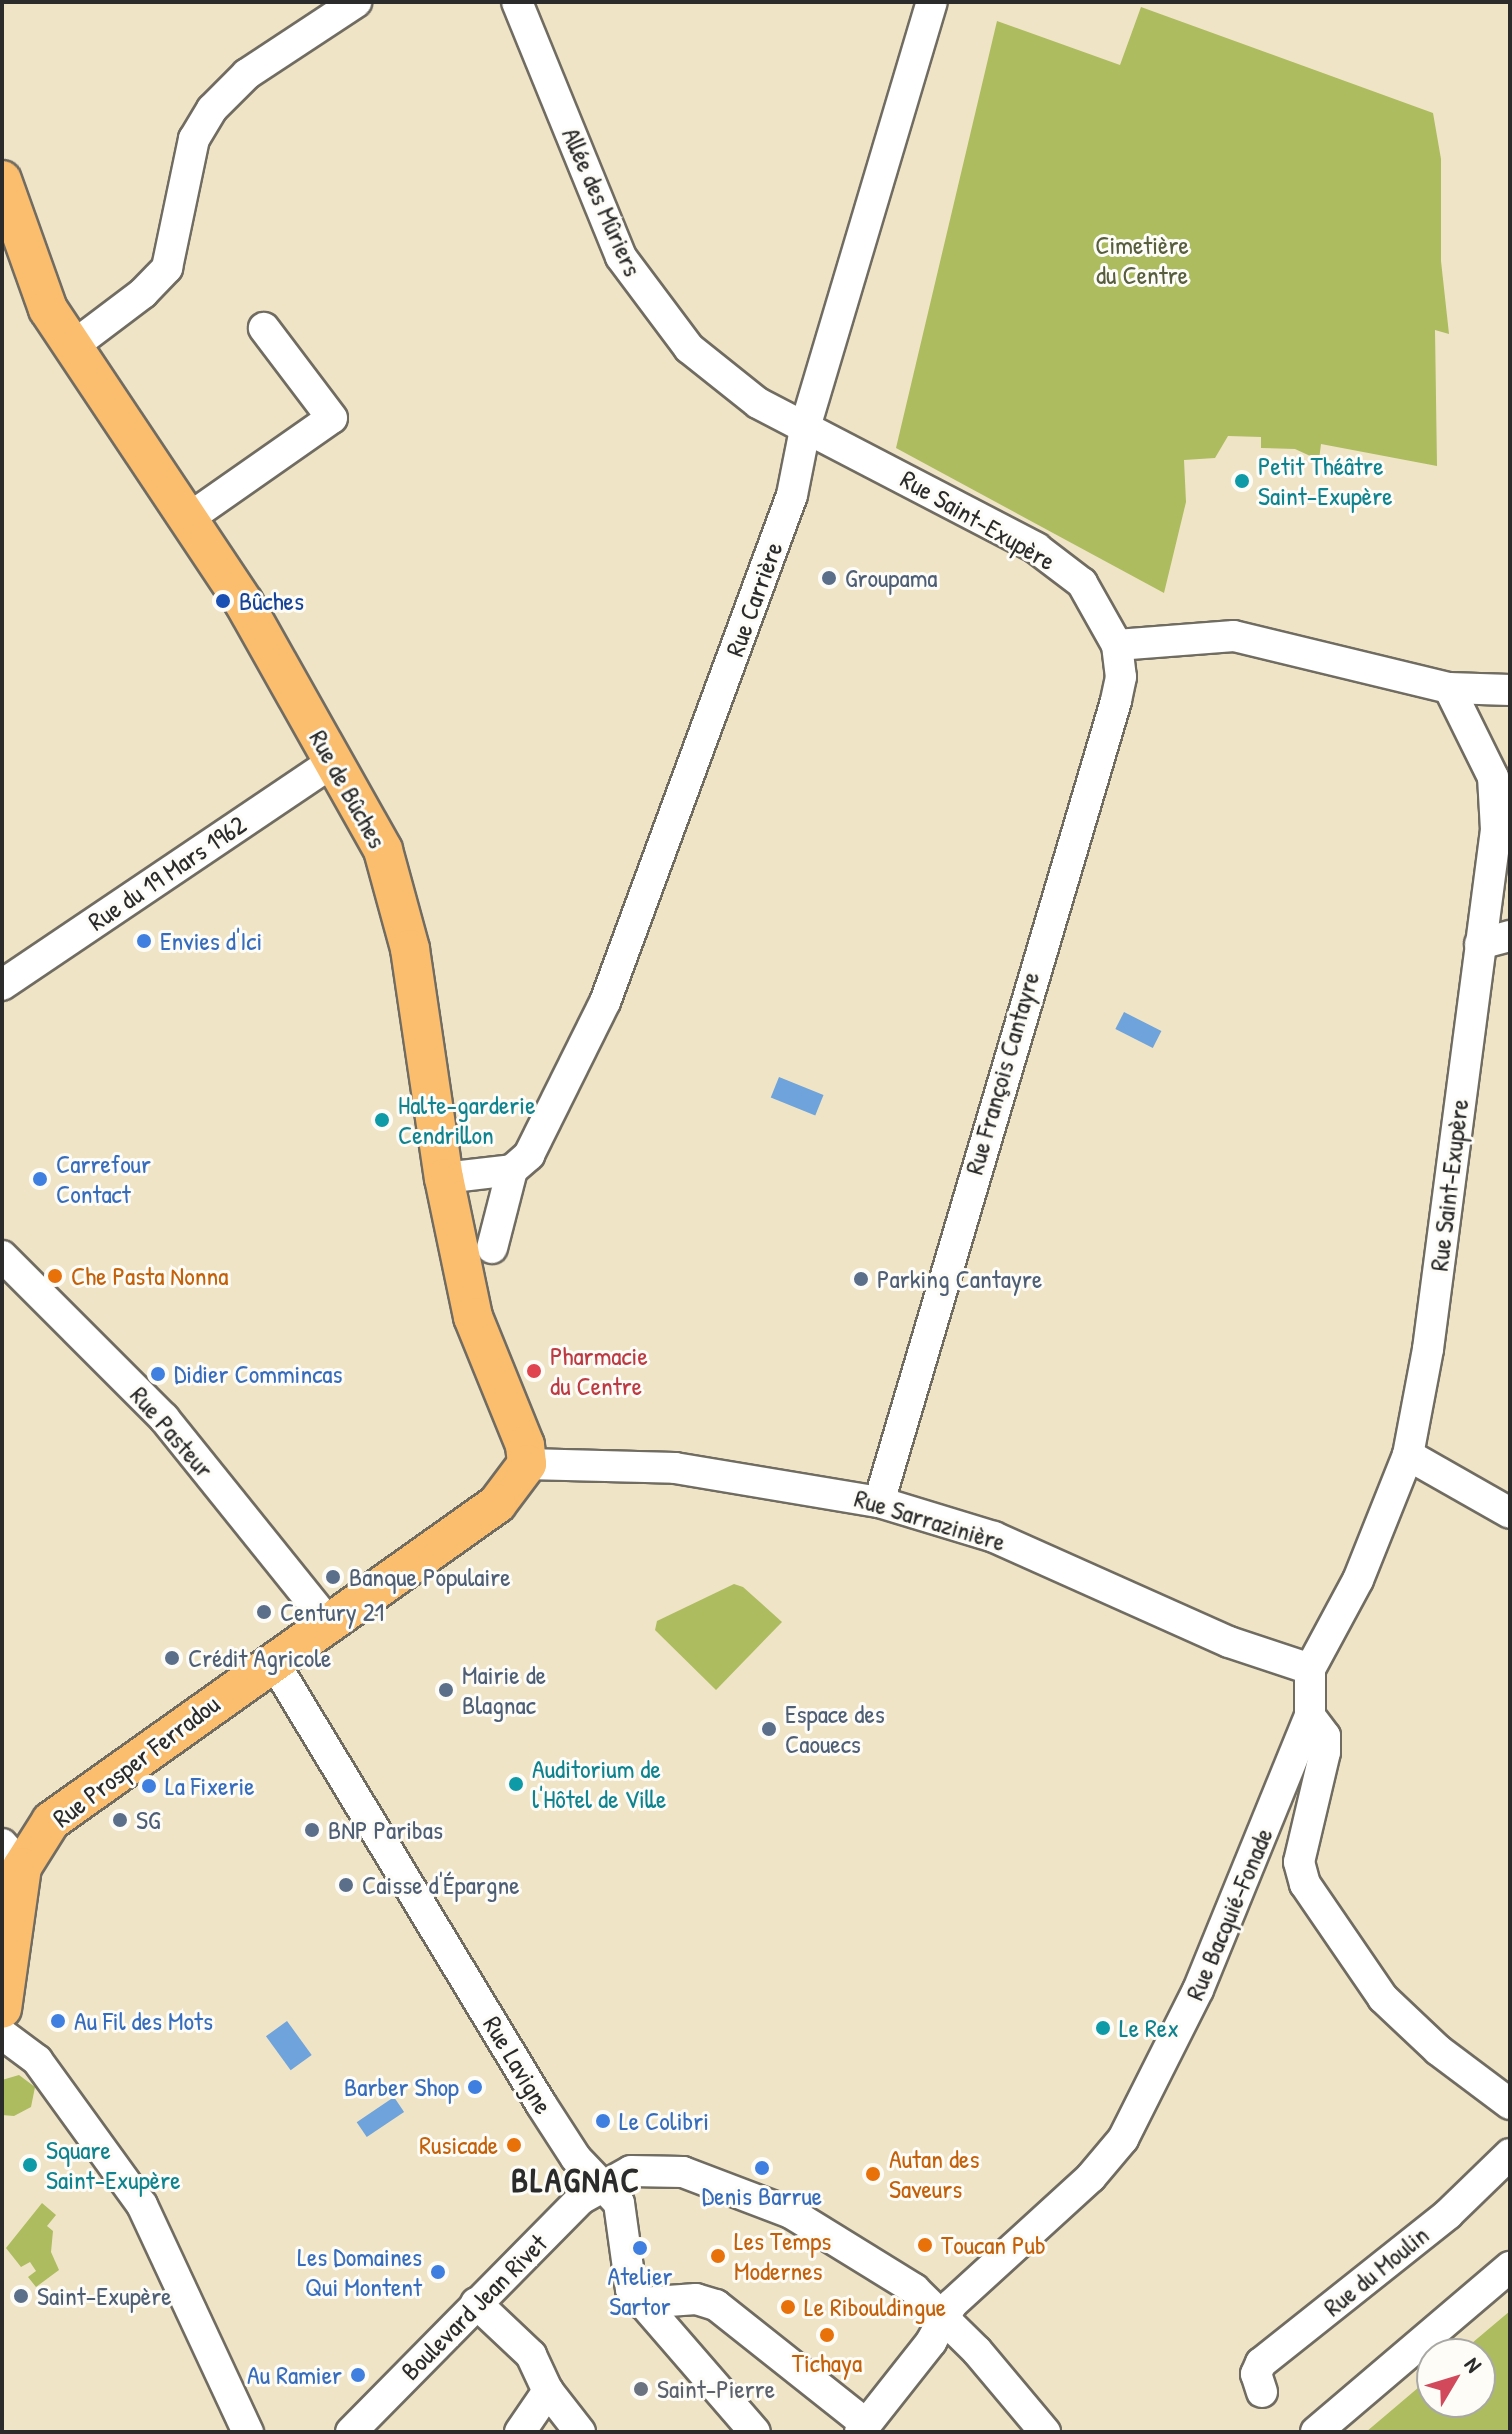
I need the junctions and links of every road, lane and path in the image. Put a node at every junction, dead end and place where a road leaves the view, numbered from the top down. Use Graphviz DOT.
graph roads {
  1 [pos="356,2"];
  2 [pos="517,2"];
  3 [pos="932,2"];
  4 [pos="2,180"];
  5 [pos="264,328"];
  6 [pos="73,346"];
  7 [pos="806,424"];
  8 [pos="189,518"];
  9 [pos="1117,645"];
  10 [pos="1449,688"];
  11 [pos="1510,690"];
  12 [pos="333,762"];
  13 [pos="1510,797"];
  14 [pos="1496,830"];
  15 [pos="1510,936"];
  16 [pos="1480,944"];
  17 [pos="2,985"];
  18 [pos="512,1170"];
  19 [pos="444,1178"];
  20 [pos="492,1248"];
  21 [pos="2,1256"];
  22 [pos="1408,1455"];
  23 [pos="527,1464"];
  24 [pos="879,1502"];
  25 [pos="1510,1513"];
  26 [pos="327,1621"];
  27 [pos="278,1669"];
  28 [pos="1310,1669"];
  29 [pos="1310,1716"];
  30 [pos="12,1855"];
  31 [pos="2,2009"];
  32 [pos="2,2034"];
  33 [pos="1510,2104"];
  34 [pos="1510,2154"];
  35 [pos="599,2185"];
  36 [pos="1510,2267"];
  37 [pos="476,2303"];
  38 [pos="641,2303"];
  39 [pos="945,2317"];
  40 [pos="548,2391"];
  41 [pos="1262,2392"];
  42 [pos="863,2428"];
  43 [pos="248,2432"];
  44 [pos="351,2432"];
  45 [pos="520,2432"];
  46 [pos="580,2432"];
  47 [pos="755,2432"];
  48 [pos="1045,2432"];
  49 [pos="1316,2432"];
  1 -- 6 [label="street"];
  2 -- 7 [label="street, Allée des Mûriers"];
  3 -- 7 [label="street, Rue Carrière"];
  4 -- 6 [label="main road, Rue de Bûches"];
  5 -- 8 [label="street"];
  6 -- 8 [label="main road, Rue de Bûches"];
  7 -- 9 [label="street, Rue Saint-Exupère"];
  7 -- 18 [label="street, Rue Carrière"];
  8 -- 12 [label="main road, Rue de Bûches"];
  9 -- 10 [label="street"];
  9 -- 24 [label="street, Rue François Cantayre"];
  10 -- 11 [label="street"];
  10 -- 14 [label="street, Rue Saint-Exupère"];
  12 -- 17 [label="street, Rue du 19 Mars 1962"];
  12 -- 19 [label="main road, Rue de Bûches"];
  13 -- 14 [label="street"];
  14 -- 16 [label="street, Rue Saint-Exupère"];
  15 -- 16 [label="street"];
  16 -- 22 [label="street, Rue Saint-Exupère"];
  18 -- 19 [label="street"];
  18 -- 20 [label="street, Rue Carrière"];
  19 -- 23 [label="main road, Rue de Bûches"];
  21 -- 26 [label="street, Rue Pasteur"];
  22 -- 25 [label="street"];
  22 -- 28 [label="street, Rue Saint-Exupère"];
  23 -- 24 [label="street, Rue Sarrazinière"];
  23 -- 26 [label="main road, Rue Prosper Ferradou"];
  24 -- 28 [label="street, Rue Sarrazinière"];
  26 -- 27 [label="main road, Rue Prosper Ferradou"];
  27 -- 30 [label="main road, Rue Prosper Ferradou"];
  27 -- 35 [label="street, Rue Lavigne"];
  28 -- 29 [label="street"];
  29 -- 33 [label="street"];
  29 -- 39 [label="street, Rue Bacquié-Fonade"];
  30 -- 31 [label="main road, Rue Prosper Ferradou"];
  32 -- 43 [label="street"];
  34 -- 41 [label="street, Rue du Moulin"];
  35 -- 37 [label="street, Boulevard Jean Rivet"];
  35 -- 38 [label="street, Rue Lavigne"];
  35 -- 39 [label="street"];
  36 -- 49 [label="street"];
  37 -- 40 [label="street"];
  37 -- 44 [label="street, Boulevard Jean Rivet"];
  38 -- 42 [label="street"];
  38 -- 47 [label="street"];
  39 -- 42 [label="street, Rue Bacquié-Fonade"];
  39 -- 48 [label="street"];
  40 -- 45 [label="street"];
  40 -- 46 [label="street"];
}
